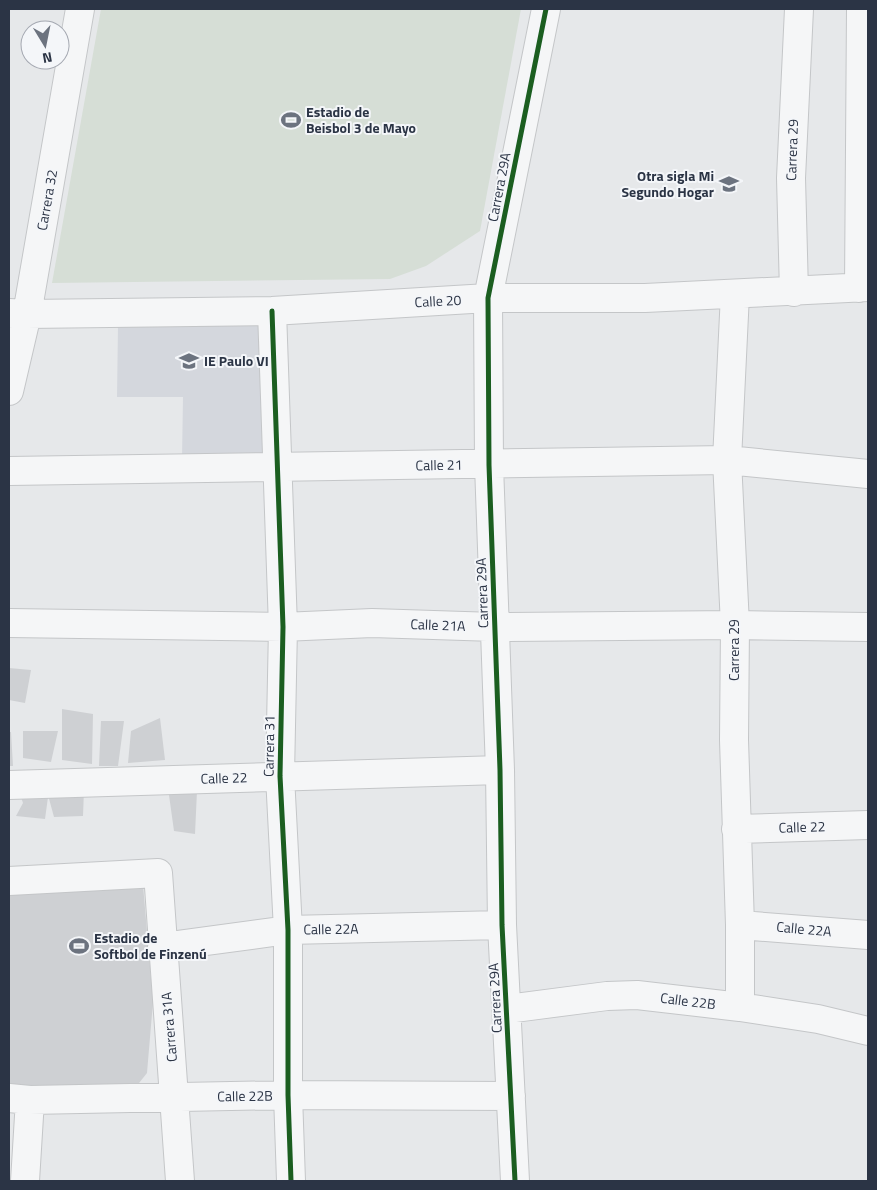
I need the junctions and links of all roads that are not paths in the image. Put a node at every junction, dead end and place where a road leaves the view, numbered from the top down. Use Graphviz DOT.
graph roads {
  1 [pos="80,9"];
  2 [pos="546,9"];
  3 [pos="799,9"];
  4 [pos="861,9"];
  5 [pos="864,288"];
  6 [pos="794,292"];
  7 [pos="735,294"];
  8 [pos="488,298"];
  9 [pos="272,311"];
  10 [pos="18,313"];
  11 [pos="9,391"];
  12 [pos="727,460"];
  13 [pos="489,464"];
  14 [pos="278,467"];
  15 [pos="9,471"];
  16 [pos="868,474"];
  17 [pos="9,623"];
  18 [pos="734,625"];
  19 [pos="283,627"];
  20 [pos="495,627"];
  21 [pos="868,627"];
  22 [pos="500,770"];
  23 [pos="280,776"];
  24 [pos="9,786"];
  25 [pos="868,825"];
  26 [pos="736,829"];
  27 [pos="9,881"];
  28 [pos="740,924"];
  29 [pos="502,925"];
  30 [pos="288,930"];
  31 [pos="868,935"];
  32 [pos="162,947"];
  33 [pos="740,1007"];
  34 [pos="507,1009"];
  35 [pos="868,1031"];
  36 [pos="288,1095"];
  37 [pos="511,1096"];
  38 [pos="174,1097"];
  39 [pos="19,1099"];
  40 [pos="25,1181"];
  41 [pos="180,1181"];
  42 [pos="291,1181"];
  43 [pos="515,1181"];
  1 -- 10 [label="street, Carrera 32"];
  2 -- 8 [label="street, Carrera 29A"];
  3 -- 6 [label="street, Carrera 29"];
  4 -- 5 [label="street"];
  5 -- 6 [label="street, Calle 20"];
  6 -- 7 [label="street, Calle 20"];
  7 -- 8 [label="street, Calle 20"];
  7 -- 12 [label="street, Carrera 29"];
  8 -- 9 [label="street, Calle 20"];
  8 -- 13 [label="street, Carrera 29A"];
  9 -- 10 [label="street, Calle 20"];
  9 -- 14 [label="street, Carrera 31"];
  10 -- 11 [label="street, Carrera 32"];
  12 -- 13 [label="street, Calle 21"];
  12 -- 16 [label="street, Calle 21"];
  12 -- 18 [label="street, Carrera 29"];
  13 -- 14 [label="street, Calle 21"];
  13 -- 20 [label="street, Carrera 29A"];
  14 -- 15 [label="street, Calle 21"];
  14 -- 19 [label="street, Carrera 31"];
  17 -- 19 [label="street, Calle 21A"];
  18 -- 20 [label="street, Calle 21A"];
  18 -- 21 [label="street, Calle 21A"];
  18 -- 26 [label="street, Carrera 29"];
  19 -- 20 [label="street, Calle 21A"];
  19 -- 23 [label="street, Carrera 31"];
  20 -- 22 [label="street, Carrera 29A"];
  22 -- 23 [label="street, Calle 22"];
  22 -- 29 [label="street, Carrera 29A"];
  23 -- 24 [label="street, Calle 22"];
  23 -- 30 [label="street, Carrera 31"];
  25 -- 26 [label="street, Calle 22"];
  26 -- 28 [label="street, Carrera 29"];
  27 -- 32 [label="street, Carrera 31A"];
  28 -- 31 [label="street, Calle 22A"];
  28 -- 33 [label="street, Carrera 29"];
  29 -- 30 [label="street, Calle 22A"];
  29 -- 34 [label="street, Carrera 29A"];
  30 -- 32 [label="street, Calle 22A"];
  30 -- 36 [label="street, Carrera 31"];
  32 -- 38 [label="street, Carrera 31A"];
  33 -- 34 [label="street, Calle 22B"];
  33 -- 35 [label="street, Calle 22B"];
  34 -- 37 [label="street, Carrera 29A"];
  36 -- 37 [label="street, Calle 22B"];
  36 -- 38 [label="street, Calle 22B"];
  36 -- 42 [label="street, Carrera 31"];
  37 -- 43 [label="street, Carrera 29A"];
  38 -- 39 [label="street, Calle 22B"];
  38 -- 41 [label="street, Carrera 31A"];
  39 -- 40 [label="street"];
}
